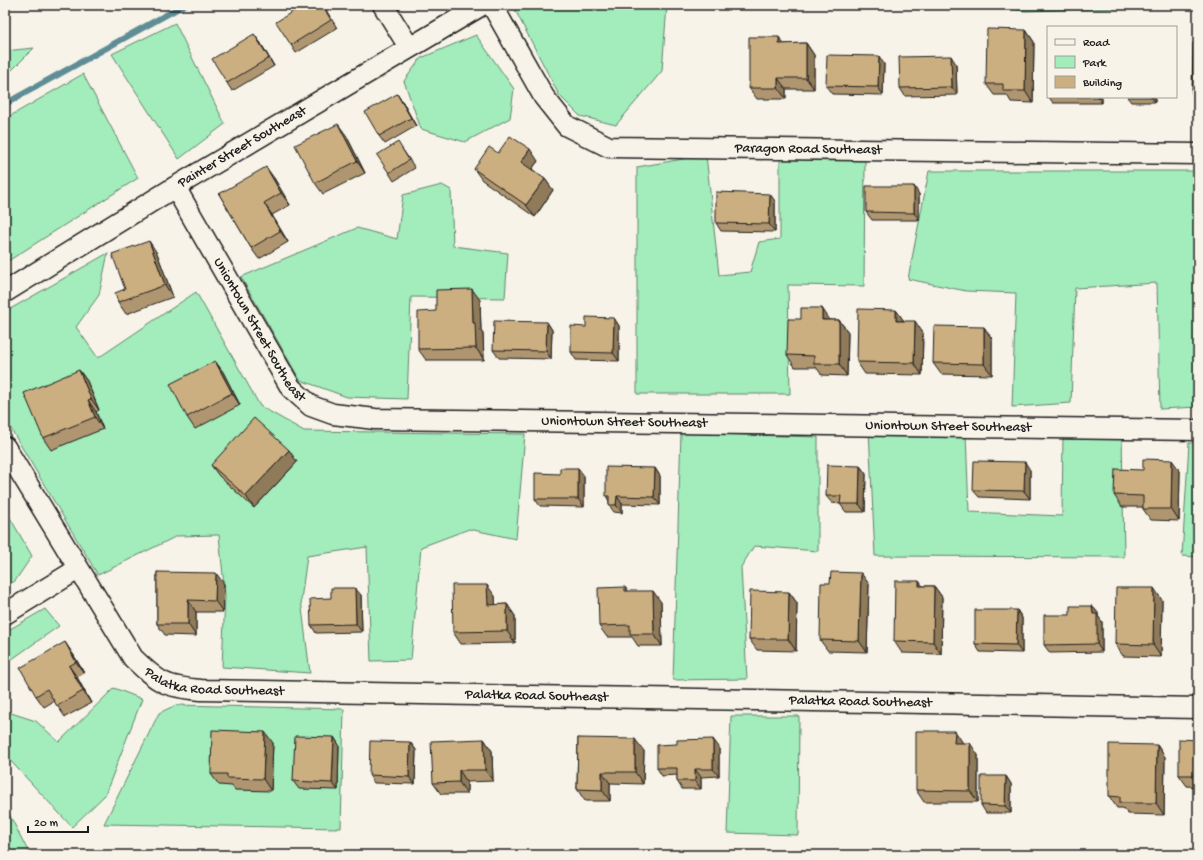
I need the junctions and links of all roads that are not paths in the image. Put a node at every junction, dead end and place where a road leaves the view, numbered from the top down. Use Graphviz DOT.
graph roads {
  1 [pos="383,5"];
  2 [pos="482,5"];
  3 [pos="492,5"];
  4 [pos="409,47"];
  5 [pos="1198,154"];
  6 [pos="175,187"];
  7 [pos="5,292"];
  8 [pos="1198,430"];
  9 [pos="5,447"];
  10 [pos="78,569"];
  11 [pos="5,614"];
  12 [pos="1198,708"];
  1 -- 4 [label="street"];
  2 -- 4 [label="street, Painter Street Southeast"];
  3 -- 5 [label="street, Paragon Road Southeast"];
  4 -- 6 [label="street, Painter Street Southeast"];
  6 -- 7 [label="street, Painter Street Southeast"];
  6 -- 8 [label="street, Uniontown Street Southeast"];
  9 -- 10 [label="street, Palatka Road Southeast"];
  10 -- 11 [label="street"];
  10 -- 12 [label="street, Palatka Road Southeast"];
}
